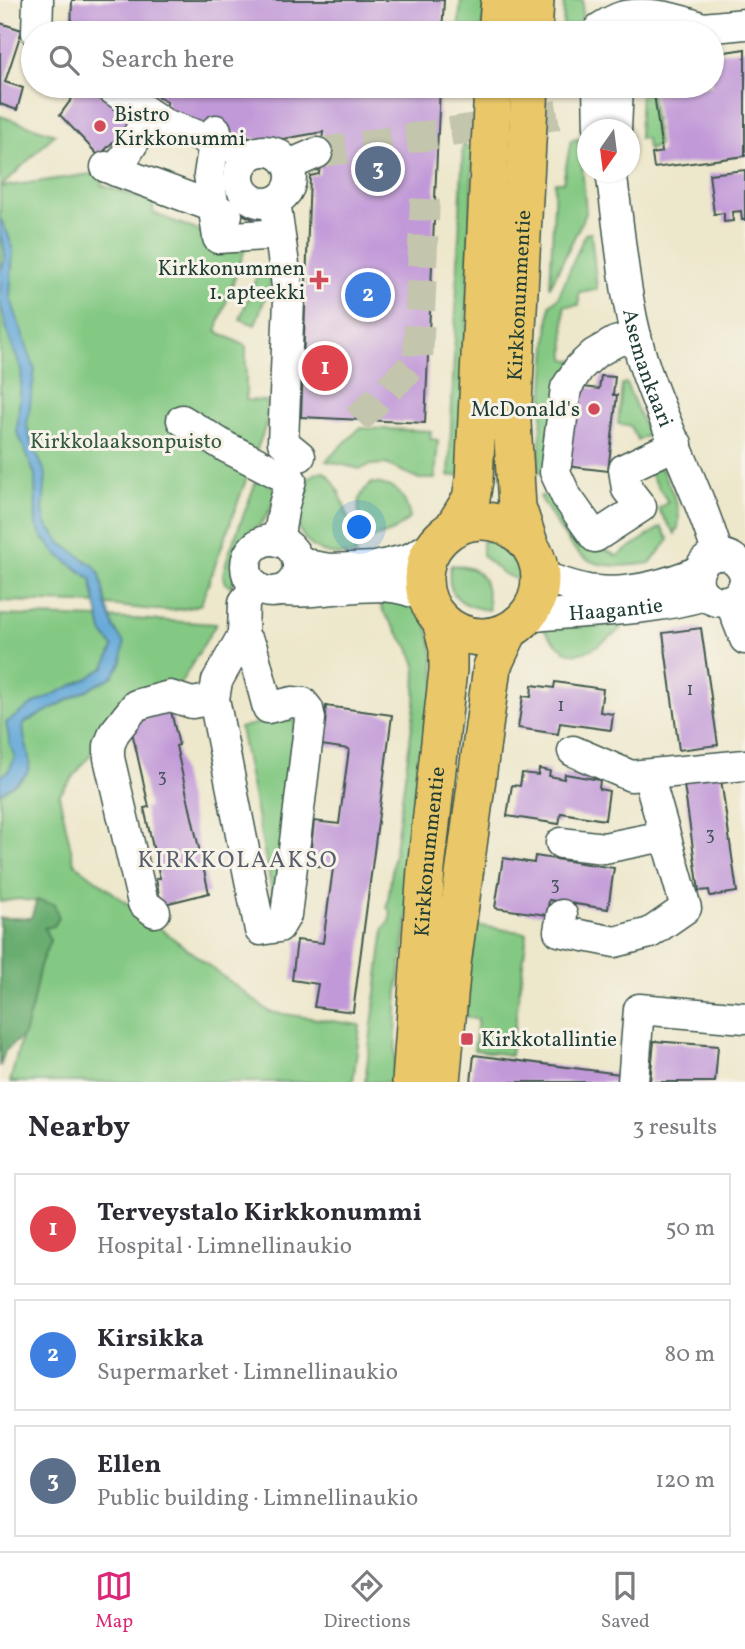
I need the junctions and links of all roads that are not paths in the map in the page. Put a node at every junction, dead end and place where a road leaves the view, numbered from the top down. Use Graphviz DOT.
graph roads {
  1 [pos="38,0"];
  2 [pos="500,0"];
  3 [pos="535,0"];
  4 [pos="37,21"];
  5 [pos="498,21"];
  6 [pos="534,21"];
  7 [pos="611,21"];
  8 [pos="678,21"];
  9 [pos="745,24"];
  10 [pos="724,27"];
  11 [pos="125,98"];
  12 [pos="492,98"];
  13 [pos="529,98"];
  14 [pos="598,98"];
  15 [pos="617,98"];
  16 [pos="150,115"];
  17 [pos="599,119"];
  18 [pos="616,119"];
  19 [pos="215,136"];
  20 [pos="317,153"];
  21 [pos="251,155"];
  22 [pos="289,165"];
  23 [pos="613,182"];
  24 [pos="275,201"];
  25 [pos="214,207"];
  26 [pos="270,235"];
  27 [pos="636,336"];
  28 [pos="182,420"];
  29 [pos="677,444"];
  30 [pos="300,456"];
  31 [pos="443,536"];
  32 [pos="288,550"];
  33 [pos="535,560"];
  34 [pos="724,580"];
  35 [pos="268,589"];
  36 [pos="434,610"];
  37 [pos="518,624"];
  38 [pos="243,635"];
  39 [pos="745,639"];
  40 [pos="214,699"];
  41 [pos="573,751"];
  42 [pos="745,765"];
  43 [pos="648,775"];
  44 [pos="664,836"];
  45 [pos="561,843"];
  46 [pos="155,912"];
  47 [pos="562,915"];
  48 [pos="745,1018"];
  49 [pos="411,1082"];
  50 [pos="441,1082"];
  51 [pos="633,1082"];
  1 -- 4 [label="street"];
  2 -- 5 [label="main road"];
  3 -- 6 [label="main road"];
  7 -- 8 [label="street"];
  9 -- 10 [label="street"];
  11 -- 16 [label="street"];
  12 -- 31 [label="main road, Kirkkonummentie"];
  13 -- 33 [label="main road, Kirkkonummentie"];
  14 -- 17 [label="street"];
  15 -- 18 [label="street"];
  16 -- 19 [label="street"];
  16 -- 25 [label="street"];
  19 -- 21 [label="street"];
  19 -- 25 [label="street"];
  20 -- 22 [label="street"];
  21 -- 22 [label="street"];
  21 -- 24 [label="street"];
  22 -- 24 [label="street"];
  23 -- 27 [label="street, Asemankaari"];
  24 -- 26 [label="street"];
  25 -- 26 [label="street"];
  26 -- 30 [label="street"];
  27 -- 29 [label="street, Asemankaari"];
  27 -- 29 [label="street"];
  28 -- 32 [label="street"];
  29 -- 34 [label="street, Asemankaari"];
  31 -- 32 [label="street"];
  31 -- 33 [label="main road"];
  31 -- 36 [label="main road"];
  32 -- 35 [label="street"];
  32 -- 35 [label="street"];
  33 -- 34 [label="street, Haagantie"];
  33 -- 37 [label="main road"];
  34 -- 37 [label="street, Haagantie"];
  34 -- 39 [label="street, Asemankaari"];
  35 -- 36 [label="street"];
  35 -- 38 [label="street"];
  36 -- 37 [label="main road"];
  36 -- 49 [label="main road, Kirkkonummentie"];
  37 -- 50 [label="main road, Kirkkonummentie"];
  38 -- 40 [label="street"];
  38 -- 40 [label="street"];
  40 -- 46 [label="street"];
  41 -- 43 [label="street"];
  42 -- 43 [label="street"];
  43 -- 44 [label="street"];
  44 -- 45 [label="street"];
  44 -- 47 [label="street"];
  48 -- 51 [label="street"];
}
